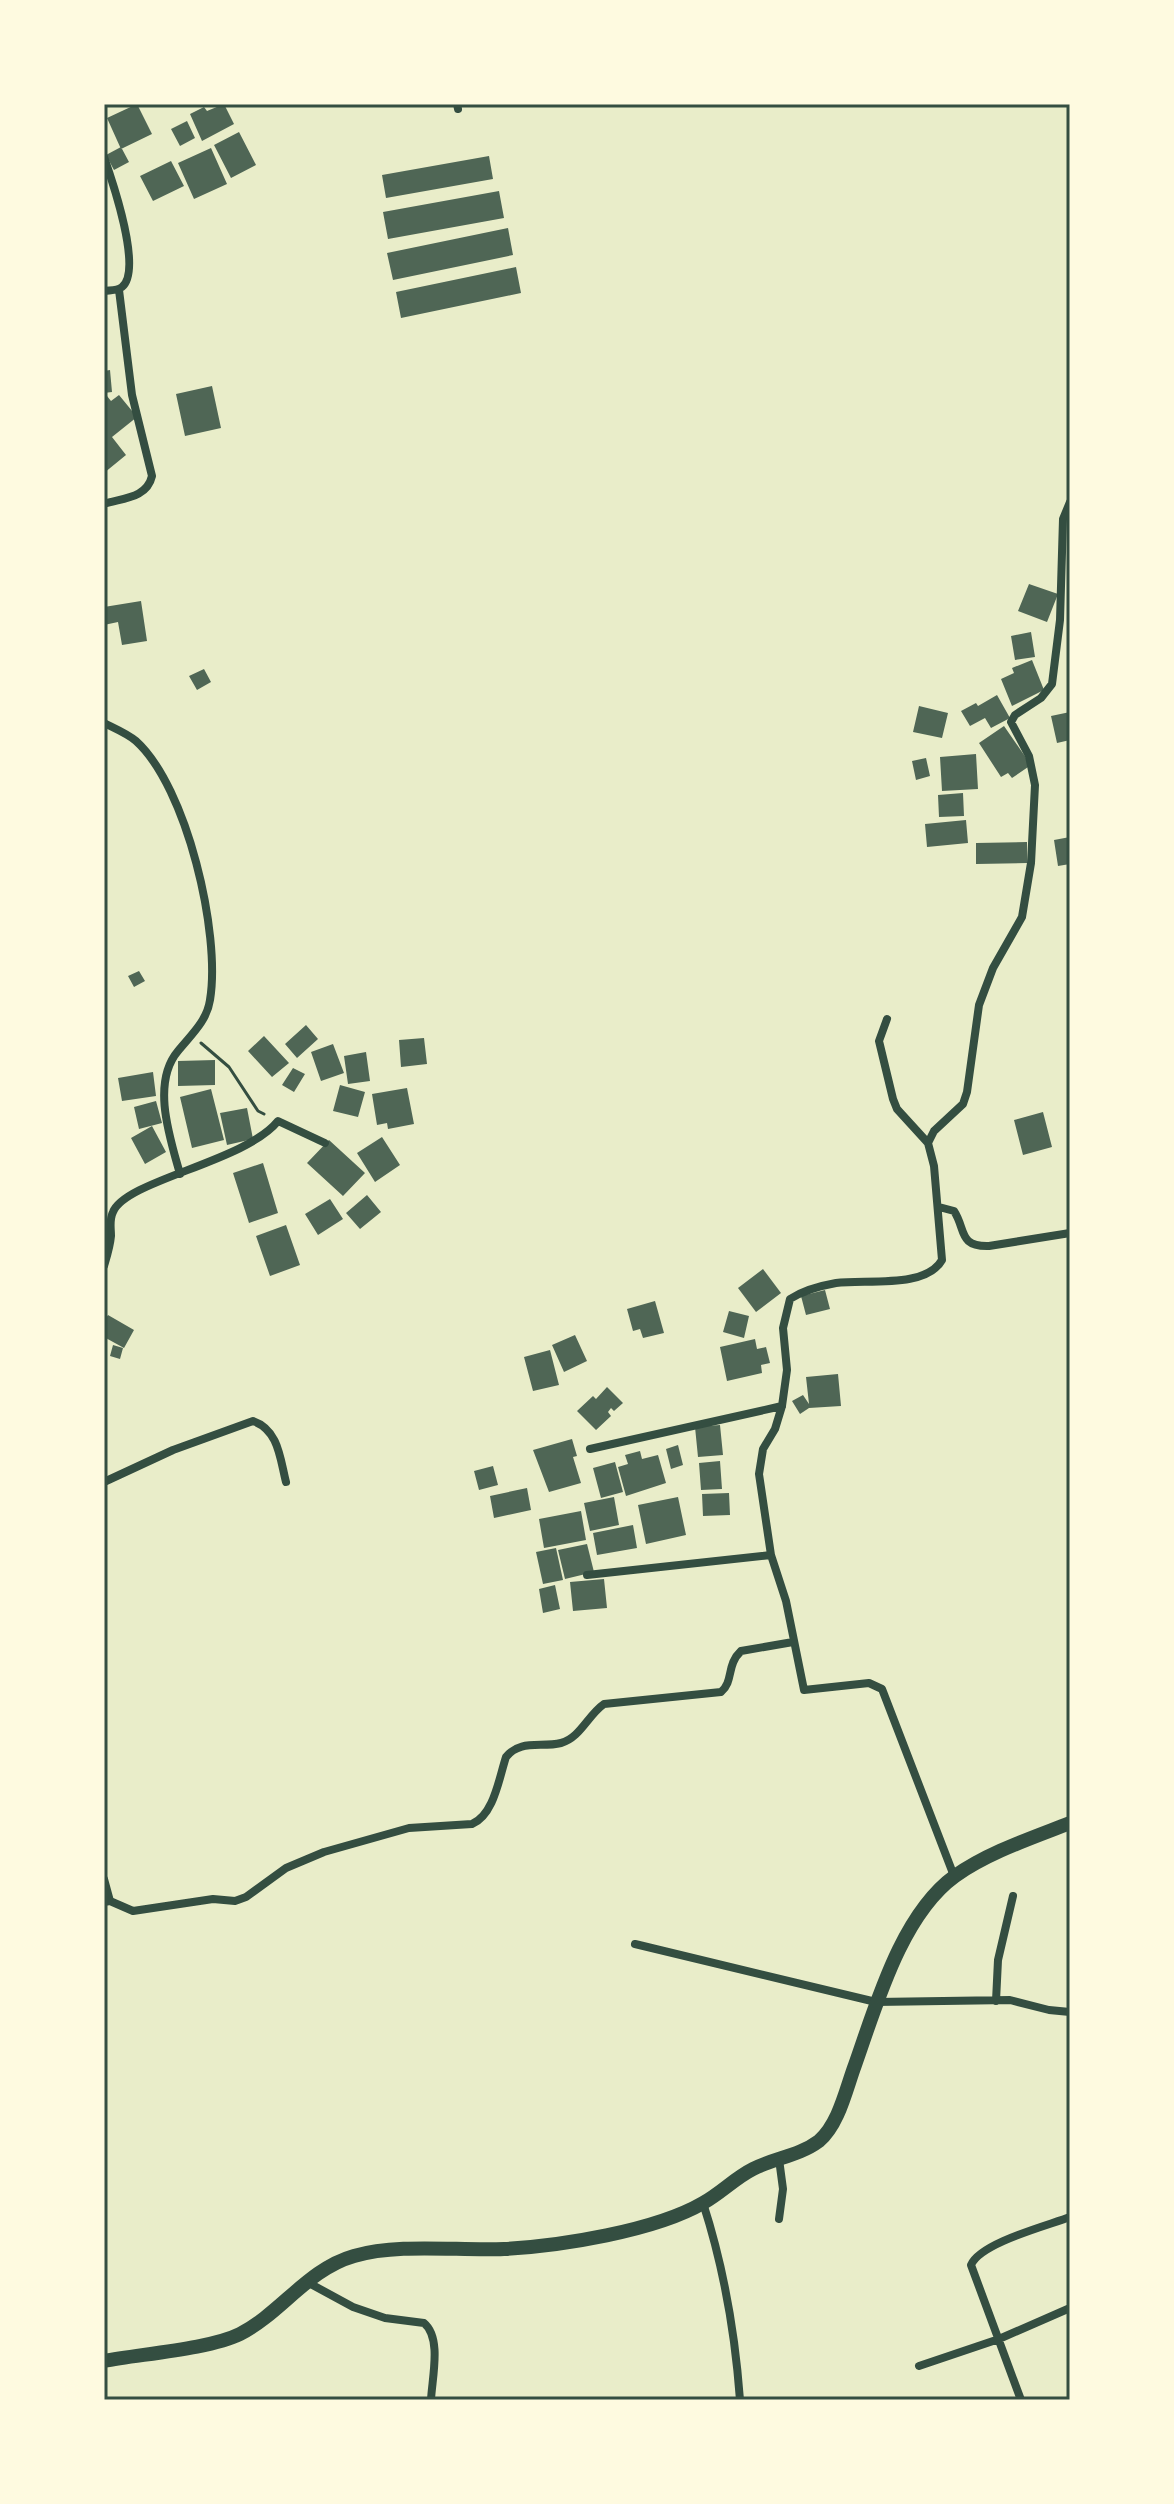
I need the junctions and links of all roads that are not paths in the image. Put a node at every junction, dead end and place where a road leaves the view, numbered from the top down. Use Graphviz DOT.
graph roads {
  1 [pos="104,157"];
  2 [pos="119,290"];
  3 [pos="104,291"];
  4 [pos="1070,502"];
  5 [pos="104,504"];
  6 [pos="104,723"];
  7 [pos="887,1019"];
  8 [pos="325,1143"];
  9 [pos="928,1143"];
  10 [pos="180,1174"];
  11 [pos="939,1207"];
  12 [pos="1070,1233"];
  13 [pos="104,1266"];
  14 [pos="782,1406"];
  15 [pos="590,1449"];
  16 [pos="104,1482"];
  17 [pos="286,1482"];
  18 [pos="771,1555"];
  19 [pos="587,1575"];
  20 [pos="793,1642"];
  21 [pos="1070,1823"];
  22 [pos="954,1876"];
  23 [pos="104,1879"];
  24 [pos="1013,1896"];
  25 [pos="107,1901"];
  26 [pos="635,1944"];
  27 [pos="996,2001"];
  28 [pos="876,2002"];
  29 [pos="1070,2012"];
  30 [pos="779,2159"];
  31 [pos="703,2203"];
  32 [pos="1070,2217"];
  33 [pos="779,2219"];
  34 [pos="307,2282"];
  35 [pos="1070,2308"];
  36 [pos="999,2339"];
  37 [pos="104,2361"];
  38 [pos="919,2366"];
  39 [pos="431,2400"];
  40 [pos="740,2400"];
  41 [pos="1021,2400"];
  1 -- 2 [label="street"];
  2 -- 3 [label="street"];
  2 -- 5 [label="street"];
  4 -- 9 [label="street"];
  6 -- 10 [label="street"];
  7 -- 9 [label="street"];
  8 -- 10 [label="street"];
  9 -- 11 [label="street"];
  10 -- 13 [label="street"];
  11 -- 12 [label="street"];
  11 -- 14 [label="street"];
  14 -- 15 [label="street"];
  14 -- 18 [label="street"];
  16 -- 17 [label="street"];
  18 -- 19 [label="street"];
  18 -- 20 [label="street"];
  20 -- 22 [label="street"];
  20 -- 25 [label="street"];
  21 -- 22 [label="main road"];
  22 -- 28 [label="main road"];
  23 -- 25 [label="street"];
  24 -- 27 [label="street"];
  26 -- 28 [label="street"];
  27 -- 28 [label="street"];
  27 -- 29 [label="street"];
  28 -- 30 [label="main road"];
  30 -- 31 [label="main road"];
  30 -- 33 [label="street"];
  31 -- 34 [label="main road"];
  31 -- 40 [label="street"];
  32 -- 36 [label="street"];
  34 -- 37 [label="main road"];
  34 -- 39 [label="street"];
  35 -- 36 [label="street"];
  36 -- 38 [label="street"];
  36 -- 41 [label="street"];
}
